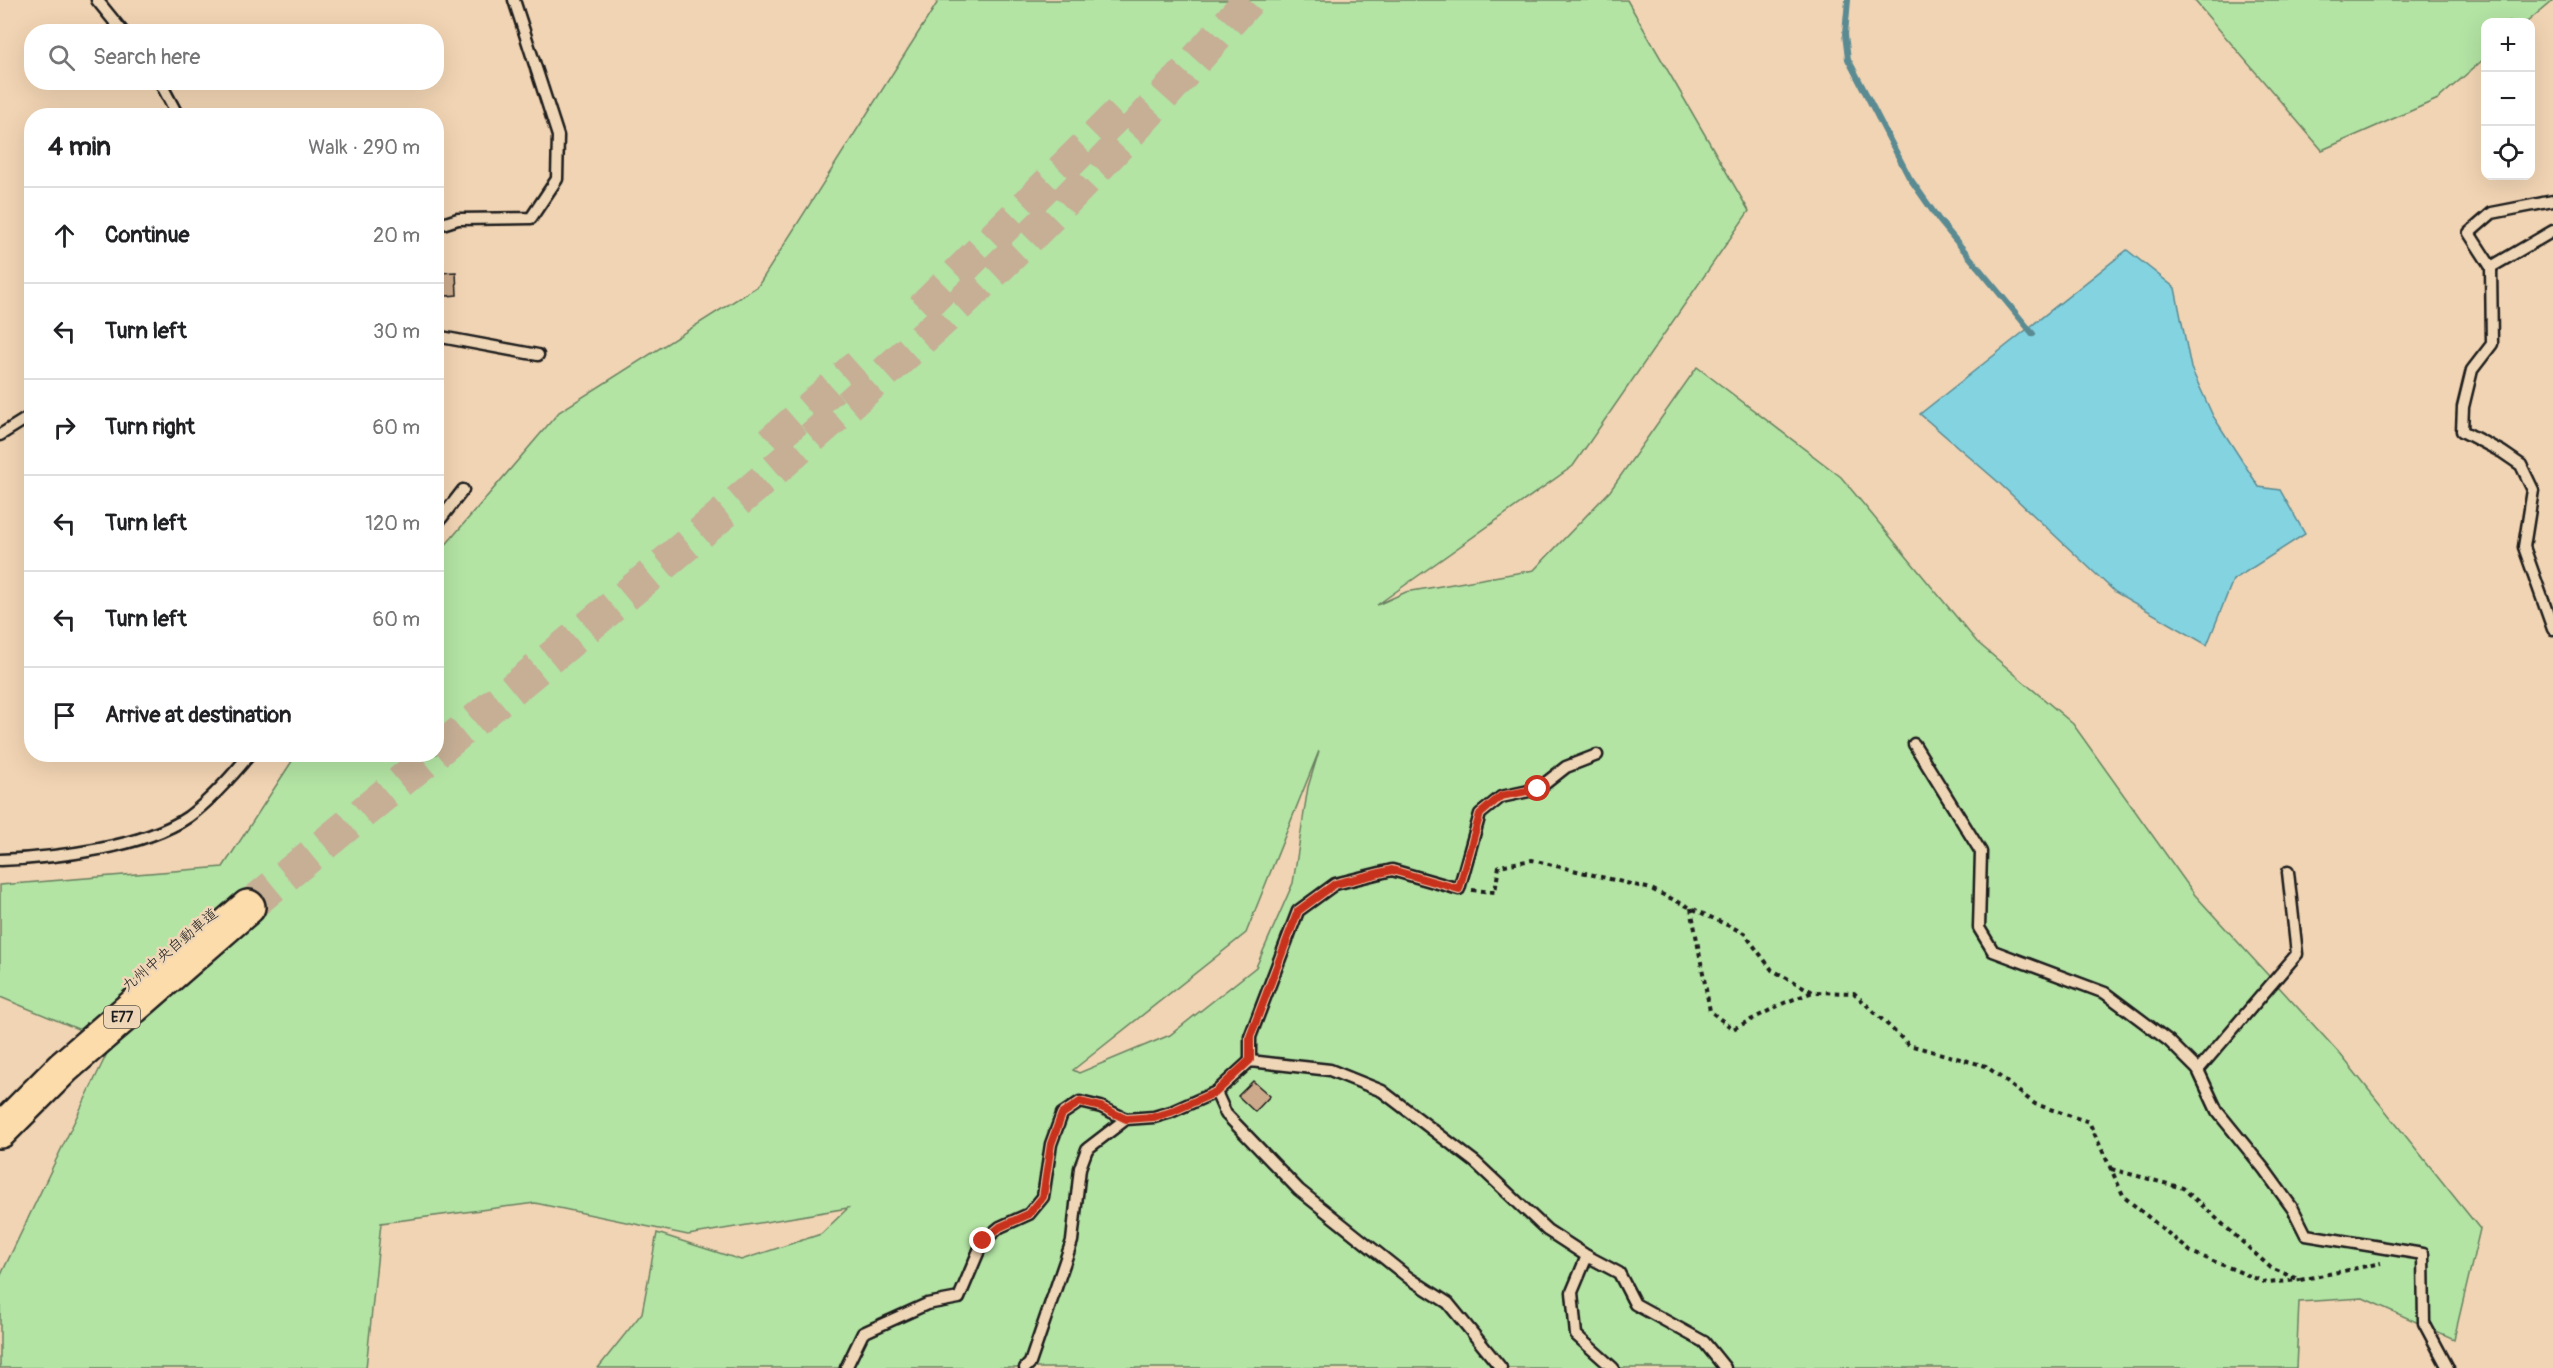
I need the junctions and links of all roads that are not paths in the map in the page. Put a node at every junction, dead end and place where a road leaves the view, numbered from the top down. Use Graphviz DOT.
graph roads {
  1 [pos="97,0"];
  2 [pos="514,0"];
  3 [pos="116,24"];
  4 [pos="164,90"];
  5 [pos="174,108"];
  6 [pos="2553,201"];
  7 [pos="444,223"];
  8 [pos="2553,231"];
  9 [pos="2491,267"];
  10 [pos="444,337"];
  11 [pos="538,355"];
  12 [pos="24,420"];
  13 [pos="0,435"];
  14 [pos="463,490"];
  15 [pos="444,515"];
  16 [pos="2553,629"];
  17 [pos="1914,744"];
  18 [pos="1597,755"];
  19 [pos="243,762"];
  20 [pos="0,860"];
  21 [pos="2288,872"];
  22 [pos="1250,1060"];
  23 [pos="2198,1070"];
  24 [pos="1216,1092"];
  25 [pos="0,1104"];
  26 [pos="1126,1119"];
  27 [pos="0,1131"];
  28 [pos="1587,1256"];
  29 [pos="846,1368"];
  30 [pos="1024,1368"];
  31 [pos="1501,1368"];
  32 [pos="1612,1368"];
  33 [pos="1725,1368"];
  34 [pos="2448,1368"];
  1 -- 3 [label="lane"];
  2 -- 7 [label="lane"];
  4 -- 5 [label="lane"];
  6 -- 9 [label="lane"];
  8 -- 9 [label="lane"];
  9 -- 16 [label="lane"];
  10 -- 11 [label="lane"];
  12 -- 13 [label="lane"];
  14 -- 15 [label="lane"];
  17 -- 23 [label="lane"];
  18 -- 22 [label="lane"];
  19 -- 20 [label="lane"];
  21 -- 23 [label="lane"];
  22 -- 24 [label="lane"];
  22 -- 28 [label="lane"];
  23 -- 34 [label="lane"];
  24 -- 26 [label="lane"];
  24 -- 31 [label="lane"];
  25 -- 27 [label="highway, 九州中央自動車道 / E77"];
  26 -- 29 [label="lane"];
  26 -- 30 [label="lane"];
  28 -- 32 [label="lane"];
  28 -- 33 [label="lane"];
}
